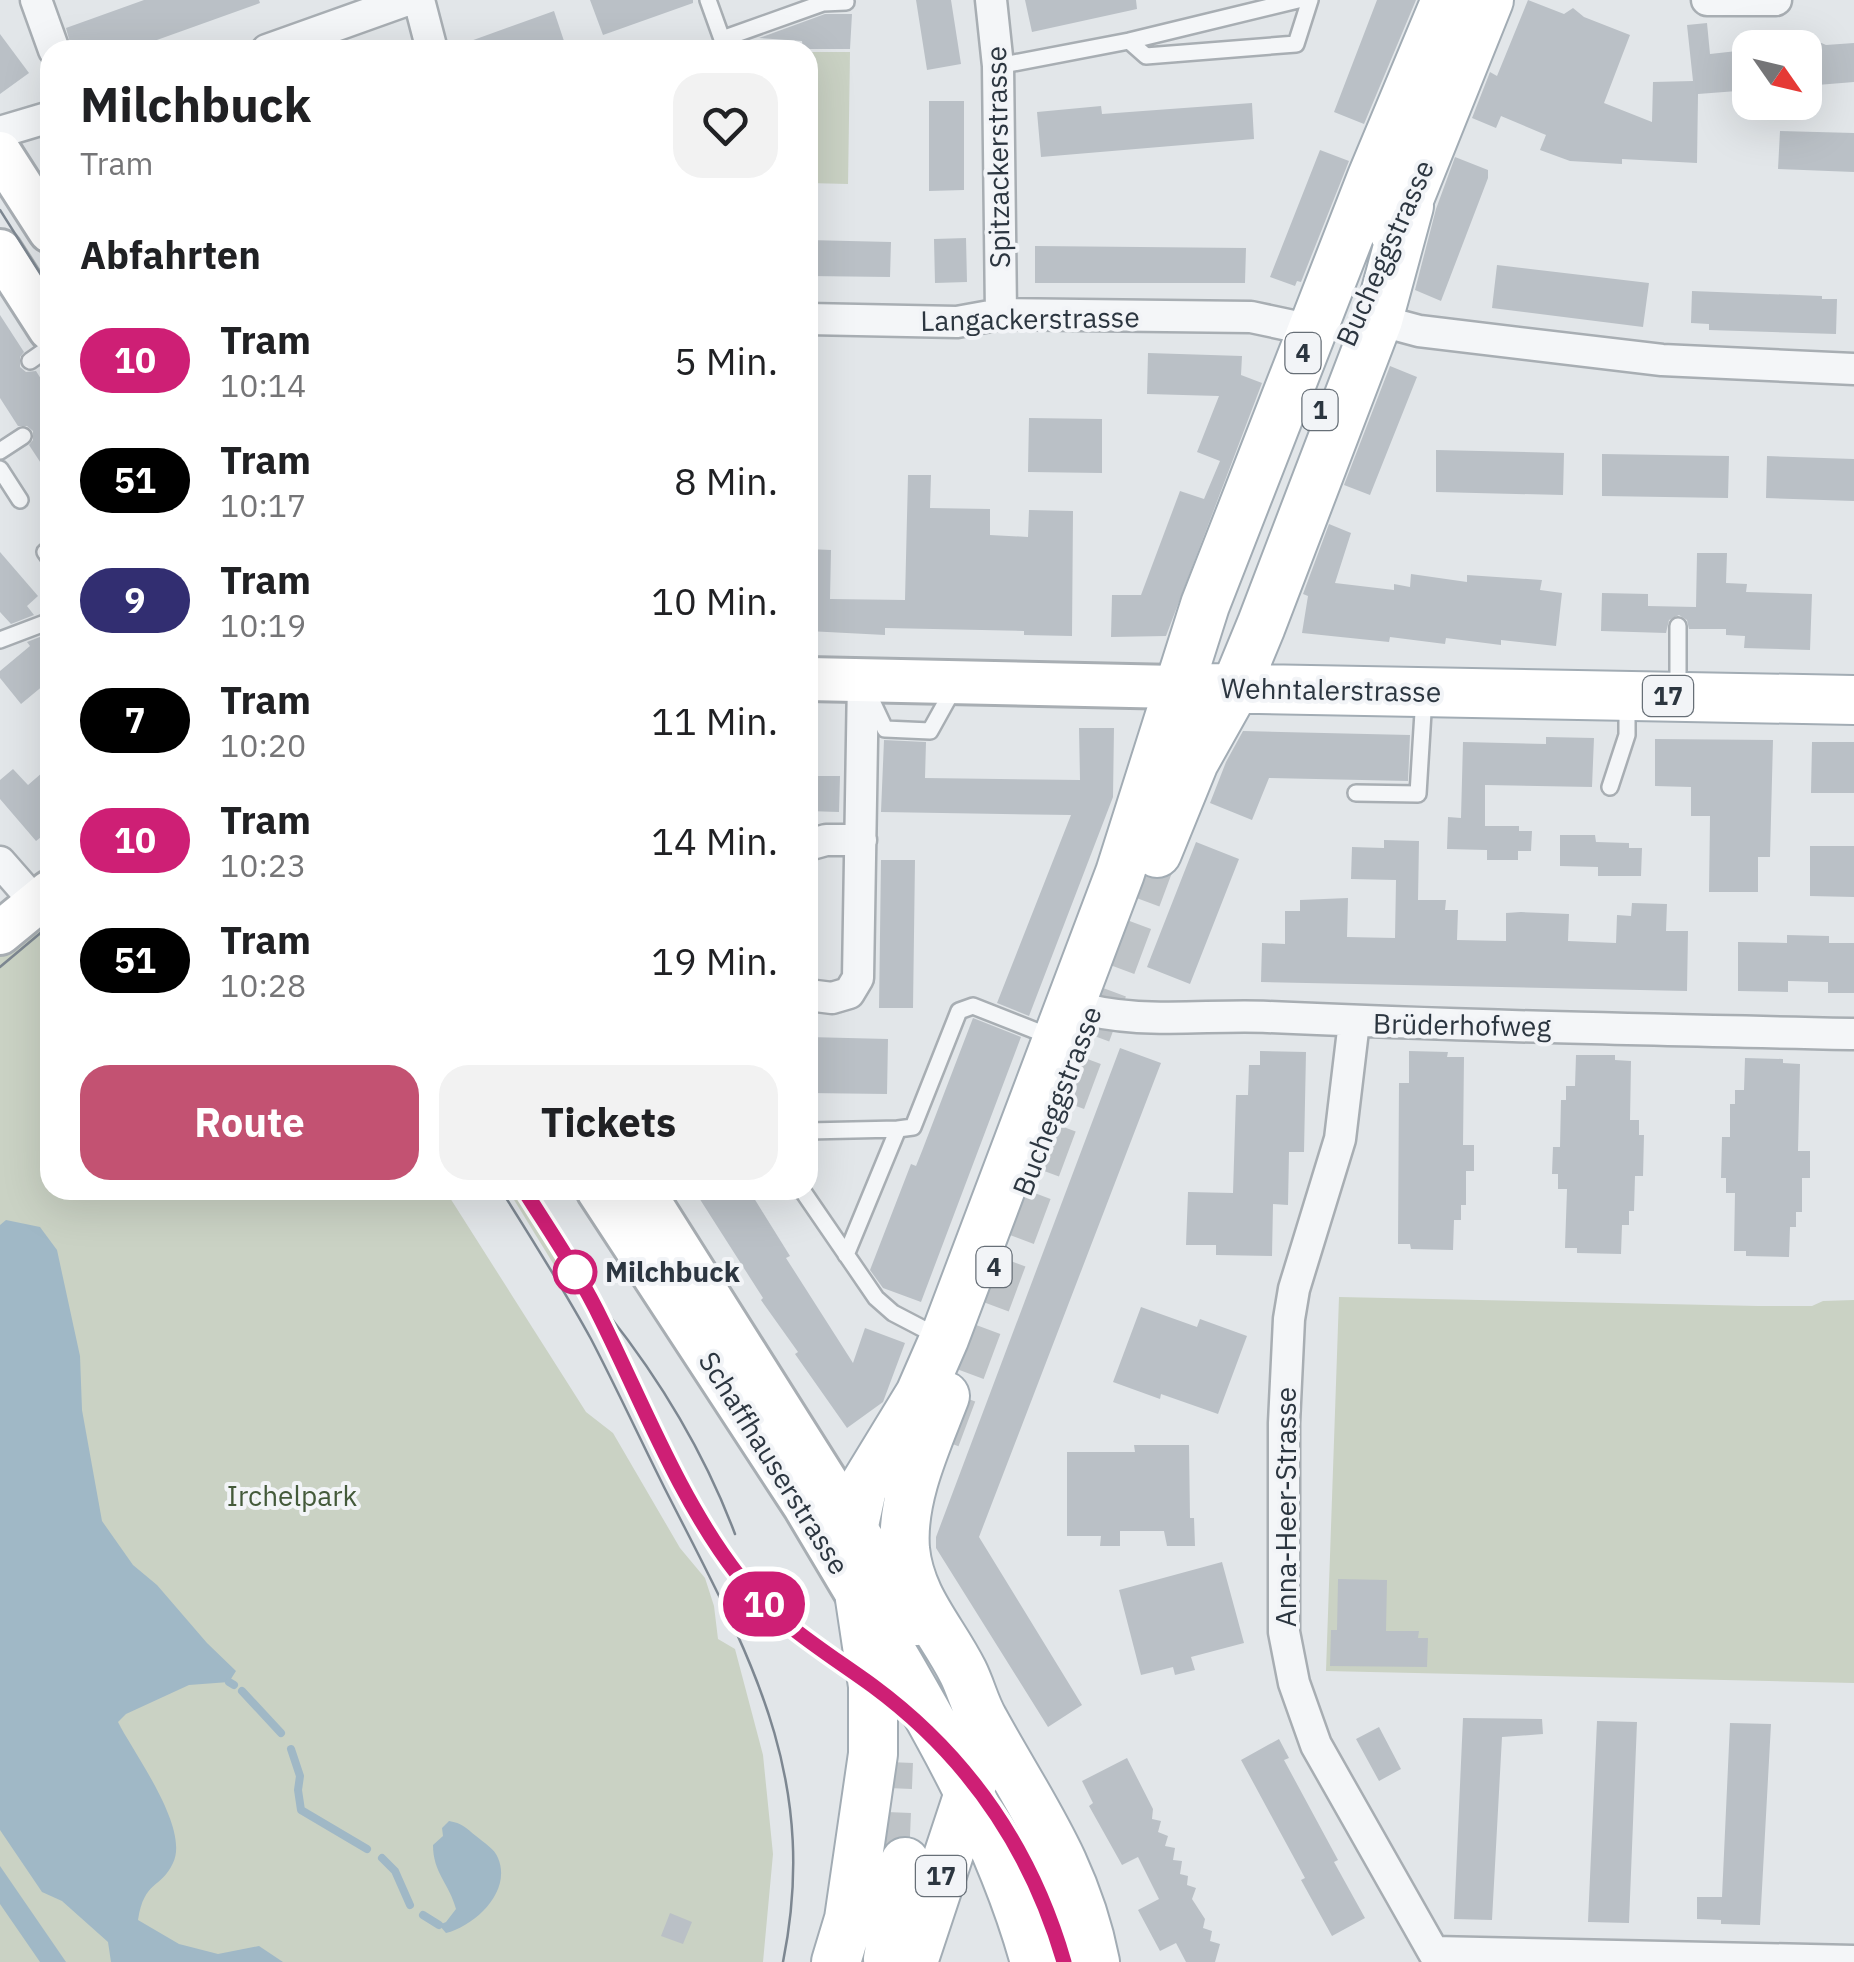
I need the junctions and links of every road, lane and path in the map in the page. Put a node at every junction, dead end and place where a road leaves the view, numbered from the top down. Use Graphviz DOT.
graph roads {
  1 [pos="36,0"];
  2 [pos="408,0"];
  3 [pos="420,0"];
  4 [pos="708,0"];
  5 [pos="991,0"];
  6 [pos="1298,0"];
  7 [pos="1310,0"];
  8 [pos="1488,0"];
  9 [pos="1707,0"];
  10 [pos="1776,0"];
  11 [pos="846,2"];
  12 [pos="1449,6"];
  13 [pos="344,10"];
  14 [pos="50,40"];
  15 [pos="286,40"];
  16 [pos="430,40"];
  17 [pos="1129,41"];
  18 [pos="998,66"];
  19 [pos="40,119"];
  20 [pos="0,132"];
  21 [pos="0,154"];
  22 [pos="1408,206"];
  23 [pos="40,216"];
  24 [pos="0,251"];
  25 [pos="1001,314"];
  26 [pos="818,319"];
  27 [pos="1378,320"];
  28 [pos="1312,330"];
  29 [pos="40,345"];
  30 [pos="1854,369"];
  31 [pos="24,436"];
  32 [pos="0,451"];
  33 [pos="0,469"];
  34 [pos="20,500"];
  35 [pos="40,624"];
  36 [pos="1678,626"];
  37 [pos="0,640"];
  38 [pos="818,679"];
  39 [pos="862,680"];
  40 [pos="1176,687"];
  41 [pos="1235,690"];
  42 [pos="1424,692"];
  43 [pos="1627,696"];
  44 [pos="1678,696"];
  45 [pos="1854,700"];
  46 [pos="1610,786"];
  47 [pos="1356,793"];
  48 [pos="861,840"];
  49 [pos="818,842"];
  50 [pos="0,862"];
  51 [pos="40,895"];
  52 [pos="40,900"];
  53 [pos="0,933"];
  54 [pos="818,996"];
  55 [pos="1074,1019"];
  56 [pos="1354,1022"];
  57 [pos="1854,1034"];
  58 [pos="898,1130"];
  59 [pos="818,1131"];
  60 [pos="602,1200"];
  61 [pos="648,1200"];
  62 [pos="809,1200"];
  63 [pos="846,1255"];
  64 [pos="944,1339"];
  65 [pos="806,1449"];
  66 [pos="880,1459"];
  67 [pos="804,1505"];
  68 [pos="884,1526"];
  69 [pos="860,1599"];
  70 [pos="948,1676"];
  71 [pos="982,1718"];
  72 [pos="967,1793"];
  73 [pos="1011,1845"];
  74 [pos="1083,1910"];
  75 [pos="1437,1957"];
  76 [pos="1854,1961"];
  77 [pos="836,1962"];
  78 [pos="868,1962"];
  79 [pos="887,1962"];
  80 [pos="912,1962"];
  81 [pos="1035,1962"];
  82 [pos="1095,1962"];
  83 [pos="1117,1962"];
  1 -- 14 [label="street"];
  2 -- 13 [label="street"];
  3 -- 16 [label="street"];
  4 -- 11 [label="lane"];
  5 -- 18 [label="street, Spitzackerstrasse"];
  6 -- 17 [label="lane"];
  7 -- 17 [label="lane"];
  8 -- 22 [label="main road, Bucheggstrasse / 1"];
  9 -- 10 [label="street"];
  12 -- 22 [label="main road, Bucheggstrasse / 1"];
  12 -- 28 [label="main road, 4"];
  13 -- 15 [label="street"];
  17 -- 18 [label="lane"];
  18 -- 25 [label="street, Spitzackerstrasse"];
  19 -- 20 [label="street"];
  21 -- 23 [label="street"];
  22 -- 27 [label="main road, 4"];
  24 -- 29 [label="street"];
  25 -- 26 [label="street, Langackerstrasse"];
  25 -- 28 [label="street, Langackerstrasse"];
  27 -- 30 [label="street"];
  27 -- 41 [label="main road, 4"];
  28 -- 40 [label="main road, 4"];
  31 -- 32 [label="lane"];
  33 -- 34 [label="lane"];
  35 -- 37 [label="lane"];
  36 -- 44 [label="lane"];
  38 -- 39 [label="street, Wehntalerstrasse"];
  39 -- 40 [label="street, Wehntalerstrasse"];
  39 -- 48 [label="street"];
  40 -- 41 [label="main road, Wehntalerstrasse"];
  40 -- 55 [label="main road, Bucheggstrasse / 4"];
  41 -- 42 [label="main road, Wehntalerstrasse / 17"];
  41 -- 55 [label="main road, Bucheggstrasse / 4"];
  42 -- 43 [label="main road, Wehntalerstrasse / 17"];
  42 -- 47 [label="lane"];
  43 -- 44 [label="main road, Wehntalerstrasse / 17"];
  43 -- 46 [label="lane"];
  44 -- 45 [label="main road, Wehntalerstrasse / 17"];
  48 -- 49 [label="street"];
  48 -- 54 [label="street"];
  50 -- 51 [label="street"];
  52 -- 53 [label="street"];
  55 -- 56 [label="street, Brüderhofweg"];
  55 -- 58 [label="lane"];
  55 -- 64 [label="main road, Bucheggstrasse / 4"];
  55 -- 68 [label="main road, Bucheggstrasse / 4"];
  56 -- 57 [label="street, Brüderhofweg"];
  56 -- 75 [label="street, Anna-Heer-Strasse"];
  58 -- 59 [label="lane"];
  58 -- 63 [label="lane"];
  60 -- 67 [label="street, Schaffhauserstrasse"];
  61 -- 65 [label="street, Schaffhauserstrasse"];
  62 -- 63 [label="lane"];
  63 -- 64 [label="lane"];
  64 -- 66 [label="main road, Bucheggstrasse / 4"];
  65 -- 66 [label="street"];
  65 -- 68 [label="street, Schaffhauserstrasse"];
  66 -- 68 [label="main road, Bucheggstrasse / 4"];
  67 -- 68 [label="lane"];
  67 -- 69 [label="street, Schaffhauserstrasse"];
  68 -- 69 [label="main road, Bucheggstrasse / 4"];
  68 -- 70 [label="street, Schaffhauserstrasse"];
  68 -- 71 [label="main road, Schaffhauserstrasse / 4"];
  69 -- 72 [label="main road, Schaffhauserstrasse / 4"];
  69 -- 77 [label="main road, Bucheggstrasse"];
  70 -- 71 [label="street, Schaffhauserstrasse"];
  70 -- 72 [label="street, 17"];
  71 -- 72 [label="main road, 17"];
  71 -- 74 [label="main road, Schaffhauserstrasse / 4"];
  72 -- 73 [label="lane"];
  72 -- 80 [label="main road, 17"];
  72 -- 81 [label="main road, Schaffhauserstrasse / 4"];
  74 -- 82 [label="main road, Schaffhauserstrasse / 4"];
  74 -- 83 [label="street"];
  75 -- 76 [label="street"];
  78 -- 79 [label="main road"];
}
